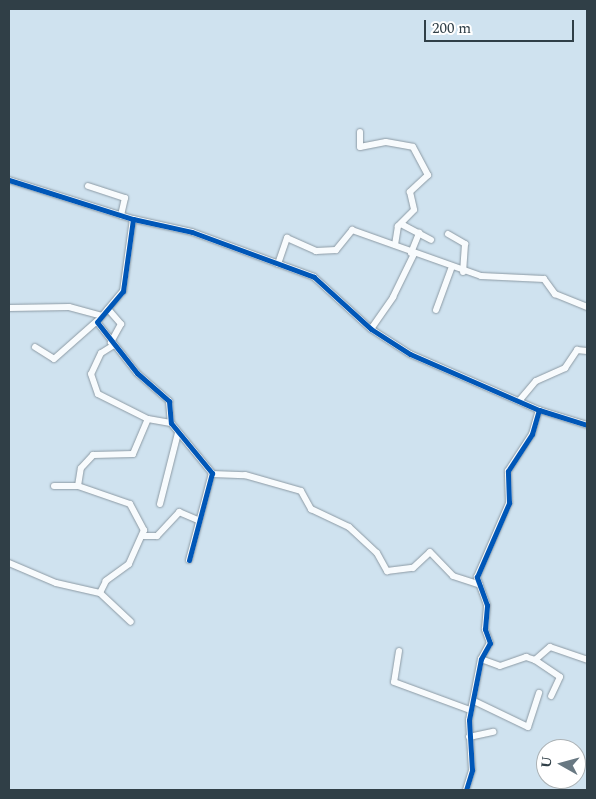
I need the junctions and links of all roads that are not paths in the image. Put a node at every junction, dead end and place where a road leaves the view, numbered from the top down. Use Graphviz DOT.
graph roads {
  1 [pos="360,132"];
  2 [pos="9,180"];
  3 [pos="88,186"];
  4 [pos="121,216"];
  5 [pos="133,219"];
  6 [pos="401,224"];
  7 [pos="419,233"];
  8 [pos="448,234"];
  9 [pos="431,240"];
  10 [pos="395,246"];
  11 [pos="413,253"];
  12 [pos="278,264"];
  13 [pos="451,269"];
  14 [pos="463,272"];
  15 [pos="9,308"];
  16 [pos="587,308"];
  17 [pos="108,309"];
  18 [pos="436,310"];
  19 [pos="99,318"];
  20 [pos="371,329"];
  21 [pos="113,344"];
  22 [pos="35,347"];
  23 [pos="587,351"];
  24 [pos="519,401"];
  25 [pos="538,410"];
  26 [pos="148,420"];
  27 [pos="171,423"];
  28 [pos="587,425"];
  29 [pos="178,431"];
  30 [pos="212,474"];
  31 [pos="54,486"];
  32 [pos="78,486"];
  33 [pos="160,504"];
  34 [pos="198,520"];
  35 [pos="143,536"];
  36 [pos="189,560"];
  37 [pos="9,563"];
  38 [pos="480,585"];
  39 [pos="100,593"];
  40 [pos="131,622"];
  41 [pos="400,651"];
  42 [pos="481,659"];
  43 [pos="535,660"];
  44 [pos="587,660"];
  45 [pos="539,693"];
  46 [pos="551,696"];
  47 [pos="474,701"];
  48 [pos="470,710"];
  49 [pos="493,732"];
  50 [pos="469,737"];
  51 [pos="466,790"];
  1 -- 6 [label="street"];
  2 -- 4 [label="street"];
  3 -- 4 [label="street"];
  4 -- 5 [label="street"];
  5 -- 12 [label="street"];
  5 -- 17 [label="street"];
  6 -- 7 [label="street"];
  6 -- 10 [label="street"];
  7 -- 9 [label="street"];
  7 -- 11 [label="street"];
  8 -- 14 [label="street"];
  10 -- 11 [label="street"];
  10 -- 12 [label="street"];
  11 -- 13 [label="street"];
  11 -- 20 [label="street"];
  12 -- 20 [label="street"];
  13 -- 14 [label="street"];
  13 -- 18 [label="street"];
  14 -- 16 [label="street"];
  15 -- 19 [label="street"];
  17 -- 19 [label="street"];
  17 -- 21 [label="street"];
  19 -- 21 [label="street"];
  19 -- 22 [label="street"];
  20 -- 24 [label="street"];
  21 -- 26 [label="street"];
  21 -- 27 [label="street"];
  23 -- 24 [label="street"];
  24 -- 25 [label="street"];
  25 -- 28 [label="street"];
  25 -- 38 [label="street"];
  26 -- 27 [label="street"];
  26 -- 32 [label="street"];
  27 -- 29 [label="street"];
  29 -- 30 [label="street"];
  29 -- 33 [label="street"];
  30 -- 34 [label="street"];
  30 -- 38 [label="street"];
  31 -- 32 [label="street"];
  32 -- 35 [label="street"];
  34 -- 35 [label="street"];
  34 -- 36 [label="street"];
  35 -- 39 [label="street"];
  37 -- 39 [label="street"];
  38 -- 42 [label="street"];
  39 -- 40 [label="street"];
  41 -- 48 [label="street"];
  42 -- 43 [label="street"];
  42 -- 47 [label="street"];
  43 -- 44 [label="street"];
  43 -- 46 [label="street"];
  45 -- 47 [label="street"];
  47 -- 48 [label="street"];
  48 -- 50 [label="street"];
  49 -- 50 [label="street"];
  50 -- 51 [label="street"];
}
